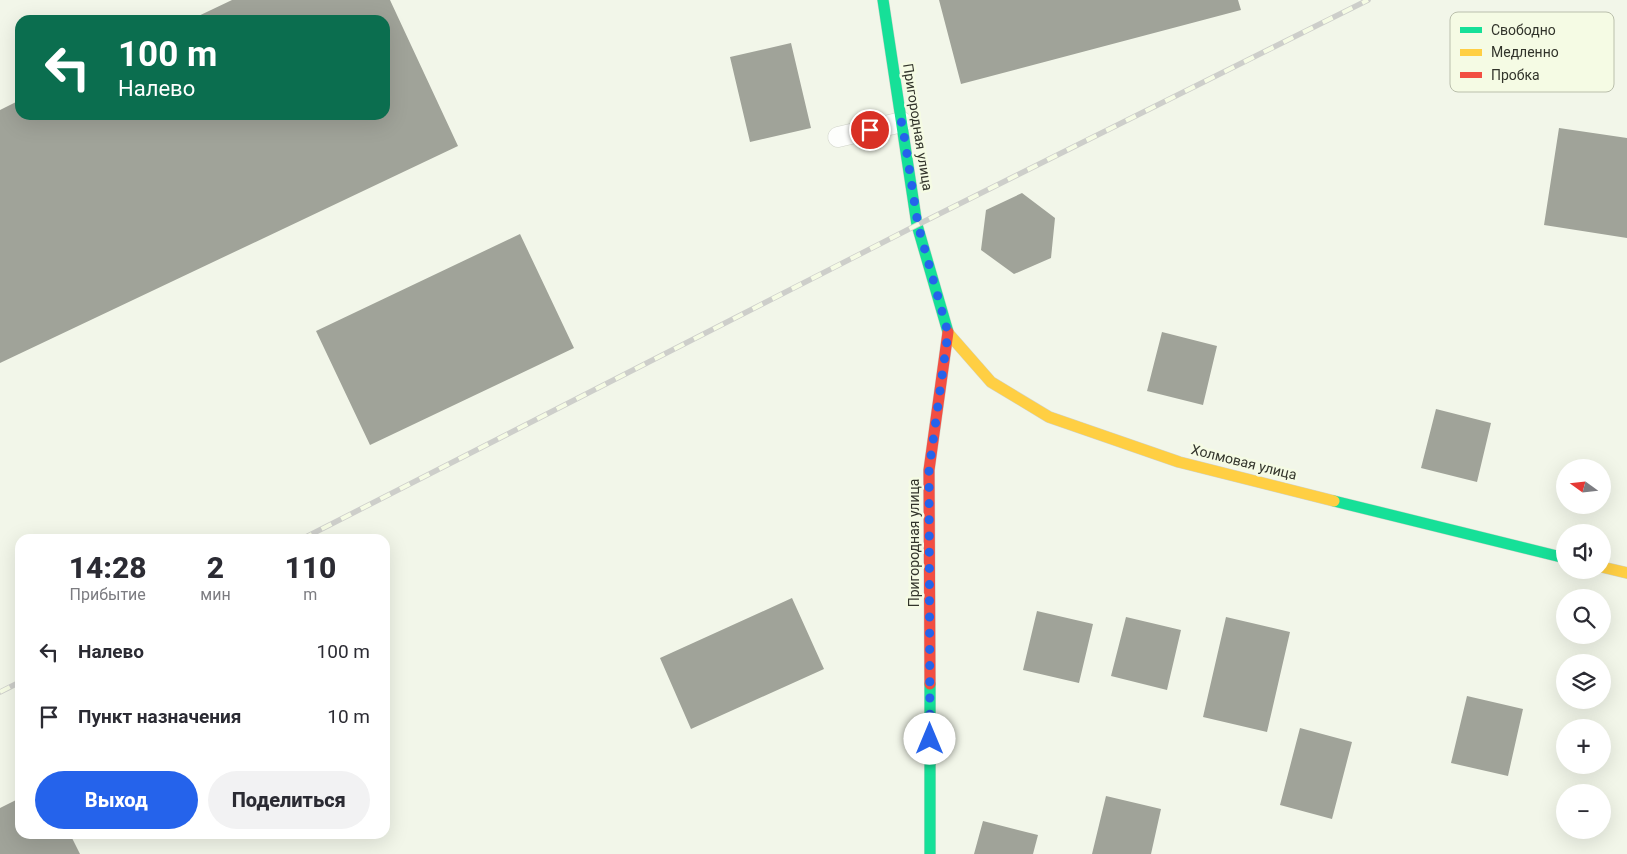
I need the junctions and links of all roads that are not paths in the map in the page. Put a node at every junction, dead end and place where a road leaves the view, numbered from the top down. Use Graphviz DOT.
graph roads {
  1 [pos="883,0"];
  2 [pos="902,122"];
  3 [pos="838,138"];
  4 [pos="948,333"];
  5 [pos="1556,556"];
  6 [pos="1611,569"];
  7 [pos="1627,573"];
  8 [pos="930,854"];
  1 -- 2 [label="street, Пригородная улица"];
  2 -- 3 [label="lane"];
  2 -- 4 [label="street, Пригородная улица"];
  4 -- 5 [label="street, Холмовая улица"];
  4 -- 8 [label="street, Пригородная улица"];
  6 -- 7 [label="street"];
}
